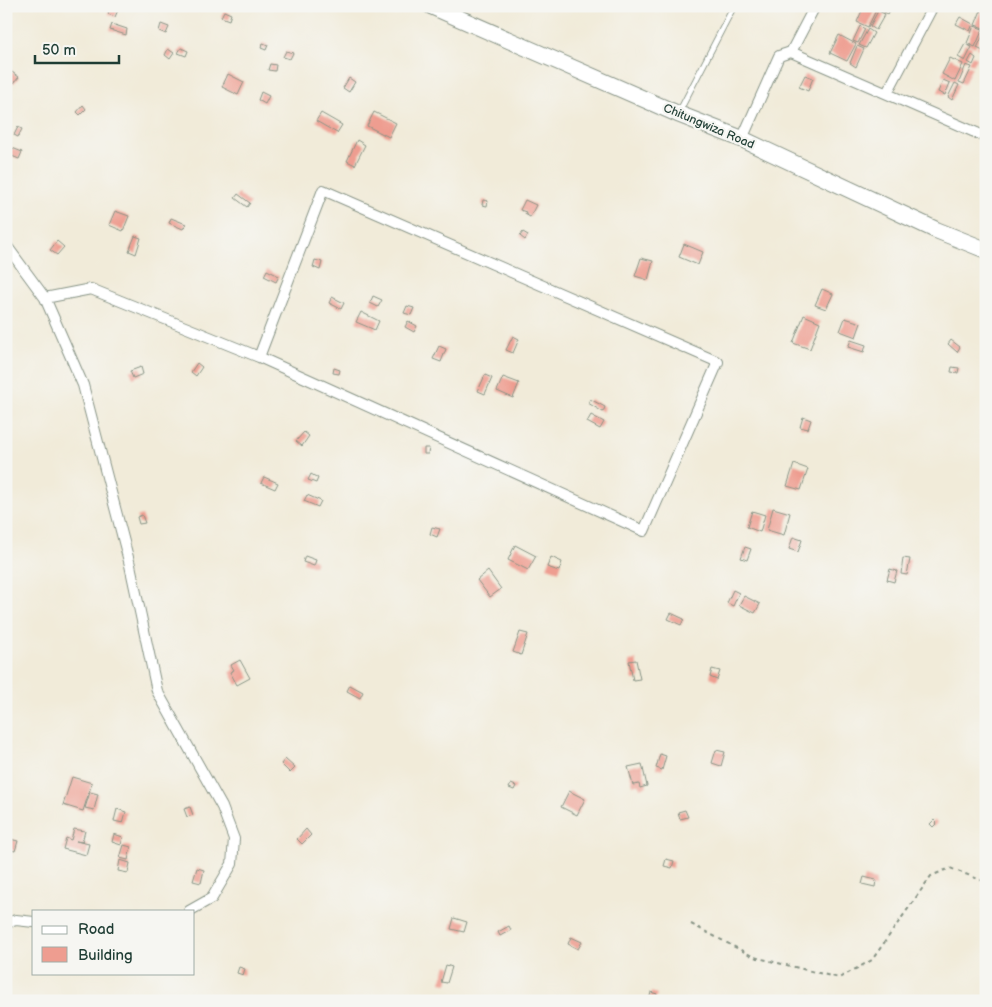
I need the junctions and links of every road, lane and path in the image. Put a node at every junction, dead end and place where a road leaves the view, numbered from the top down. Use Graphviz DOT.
graph roads {
  1 [pos="430,6"];
  2 [pos="734,6"];
  3 [pos="815,6"];
  4 [pos="933,6"];
  5 [pos="791,52"];
  6 [pos="887,93"];
  7 [pos="678,114"];
  8 [pos="986,137"];
  9 [pos="742,139"];
  10 [pos="6,245"];
  11 [pos="986,250"];
  12 [pos="45,298"];
  13 [pos="259,357"];
  14 [pos="986,882"];
  15 [pos="191,910"];
  16 [pos="32,922"];
  17 [pos="6,923"];
  18 [pos="691,924"];
  1 -- 7 [label="main road, Chitungwiza Road"];
  2 -- 7 [label="lane"];
  3 -- 5 [label="street"];
  4 -- 6 [label="street"];
  5 -- 6 [label="street"];
  5 -- 9 [label="street"];
  6 -- 8 [label="street"];
  7 -- 9 [label="main road, Chitungwiza Road"];
  9 -- 11 [label="main road, Chitungwiza Road"];
  10 -- 12 [label="street"];
  12 -- 13 [label="street"];
  12 -- 15 [label="street"];
  13 -- 13 [label="street"];
  14 -- 18 [label="path"];
  16 -- 17 [label="street"];
}
